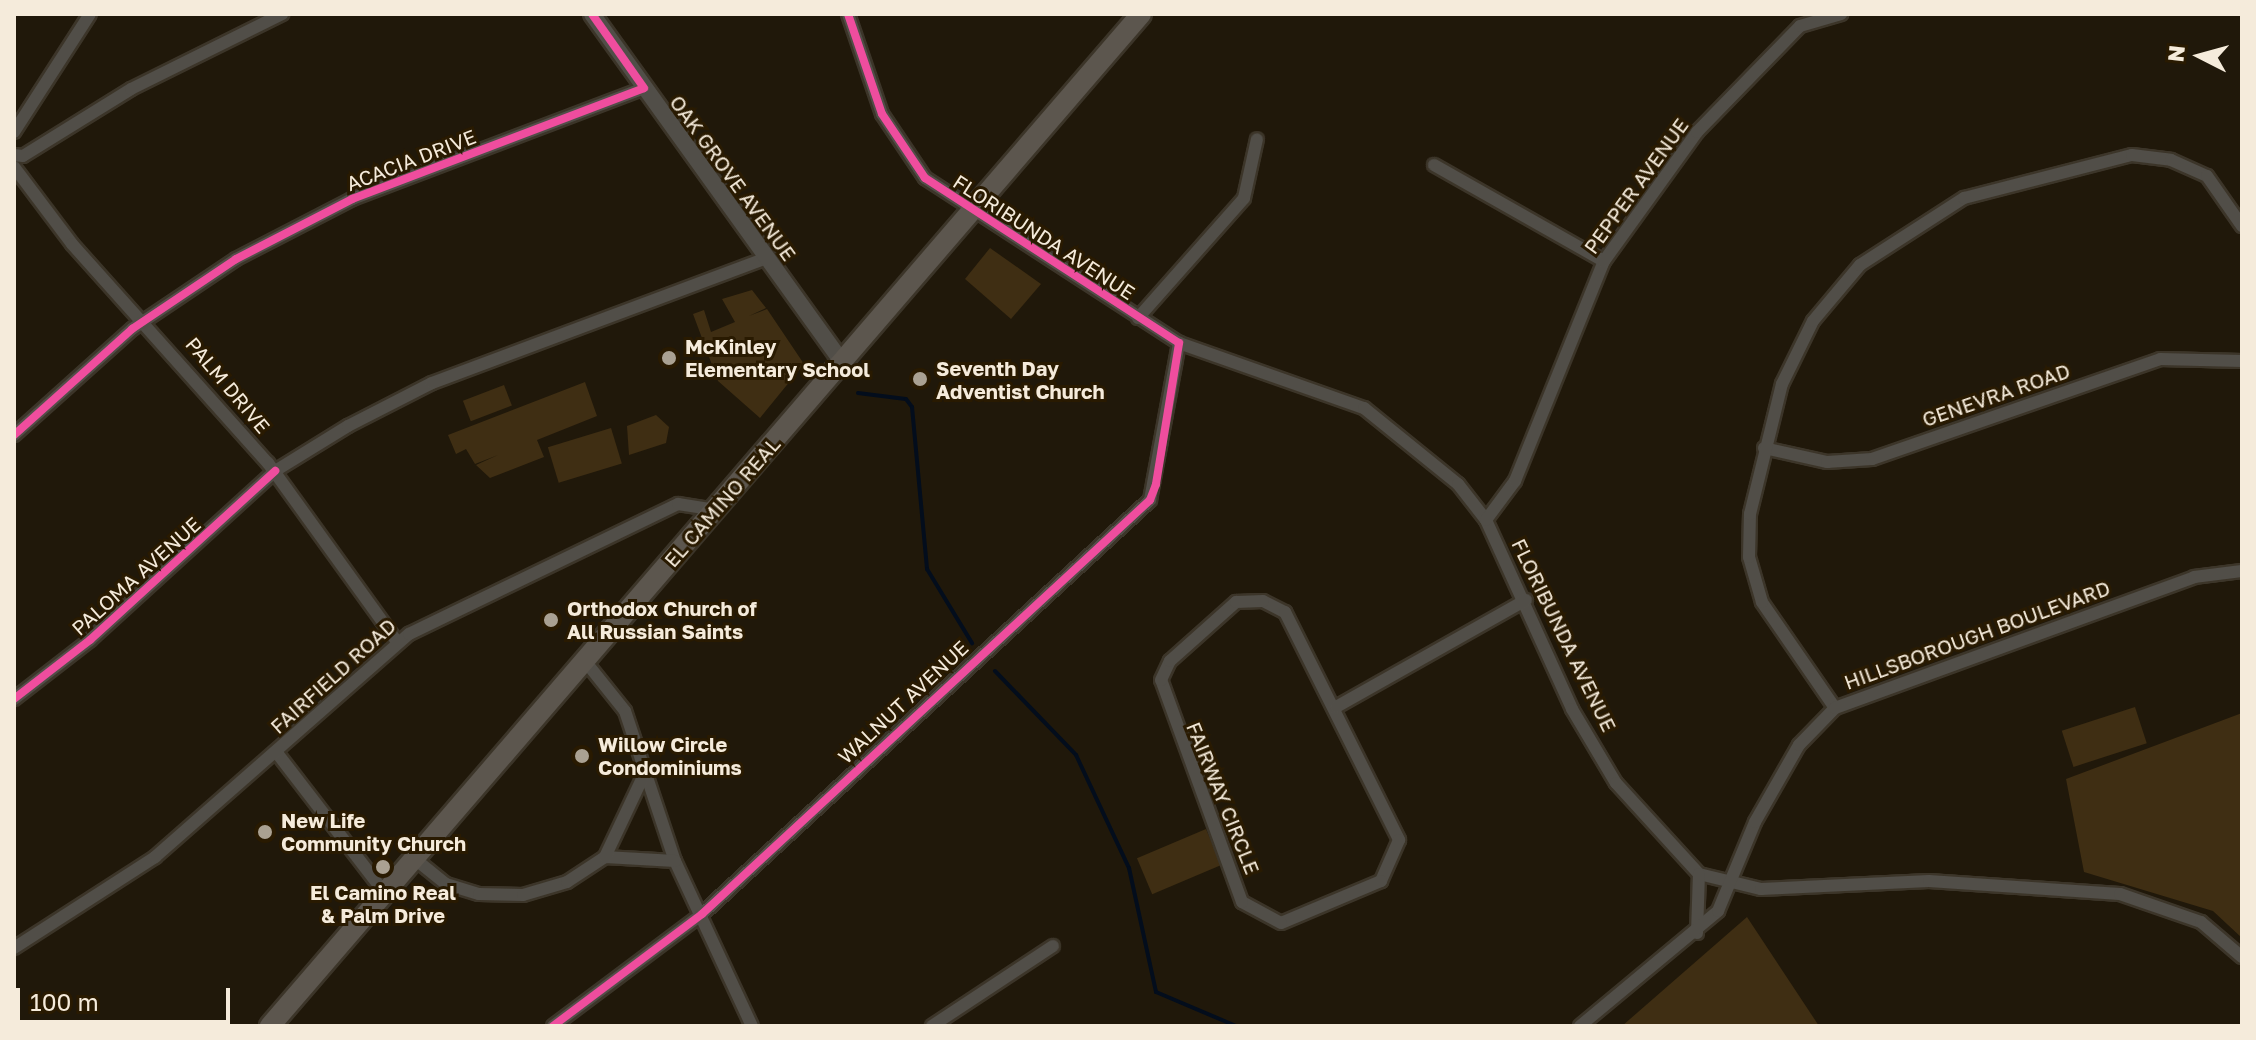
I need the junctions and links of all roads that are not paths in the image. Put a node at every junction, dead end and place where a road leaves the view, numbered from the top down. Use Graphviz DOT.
graph roads {
  1 [pos="90,14"];
  2 [pos="282,14"];
  3 [pos="592,14"];
  4 [pos="848,14"];
  5 [pos="1141,14"];
  6 [pos="1841,14"];
  7 [pos="1797,20"];
  8 [pos="644,88"];
  9 [pos="14,132"];
  10 [pos="1257,139"];
  11 [pos="14,155"];
  12 [pos="1434,165"];
  13 [pos="14,167"];
  14 [pos="973,213"];
  15 [pos="2242,226"];
  16 [pos="767,258"];
  17 [pos="1604,261"];
  18 [pos="1138,318"];
  19 [pos="146,320"];
  20 [pos="1179,343"];
  21 [pos="2242,361"];
  22 [pos="843,363"];
  23 [pos="14,435"];
  24 [pos="1764,448"];
  25 [pos="275,471"];
  26 [pos="716,510"];
  27 [pos="1486,520"];
  28 [pos="2242,571"];
  29 [pos="1526,600"];
  30 [pos="397,642"];
  31 [pos="585,661"];
  32 [pos="14,699"];
  33 [pos="1336,707"];
  34 [pos="1835,708"];
  35 [pos="277,753"];
  36 [pos="643,777"];
  37 [pos="605,857"];
  38 [pos="415,859"];
  39 [pos="675,861"];
  40 [pos="1699,874"];
  41 [pos="1733,888"];
  42 [pos="385,893"];
  43 [pos="702,914"];
  44 [pos="1697,933"];
  45 [pos="1053,946"];
  46 [pos="14,948"];
  47 [pos="2242,957"];
  48 [pos="270,1026"];
  49 [pos="553,1026"];
  50 [pos="752,1026"];
  51 [pos="932,1026"];
  52 [pos="1580,1026"];
  1 -- 9 [label="street"];
  2 -- 11 [label="street"];
  3 -- 8 [label="street, OAK GROVE AVENUE"];
  4 -- 14 [label="street, FLORIBUNDA AVENUE"];
  5 -- 14 [label="main road, EL CAMINO REAL"];
  6 -- 7 [label="street, PEPPER AVENUE"];
  7 -- 17 [label="street, PEPPER AVENUE"];
  8 -- 16 [label="street, OAK GROVE AVENUE"];
  8 -- 19 [label="street, ACACIA DRIVE"];
  10 -- 18 [label="street"];
  12 -- 17 [label="street"];
  13 -- 19 [label="street, PALM DRIVE"];
  14 -- 18 [label="street, FLORIBUNDA AVENUE"];
  14 -- 22 [label="main road, EL CAMINO REAL"];
  15 -- 24 [label="street"];
  16 -- 22 [label="street, OAK GROVE AVENUE"];
  16 -- 25 [label="street, PALOMA AVENUE"];
  17 -- 27 [label="street, PEPPER AVENUE"];
  18 -- 20 [label="street, FLORIBUNDA AVENUE"];
  19 -- 23 [label="street, ACACIA DRIVE"];
  19 -- 25 [label="street, PALM DRIVE"];
  20 -- 27 [label="street, FLORIBUNDA AVENUE"];
  20 -- 43 [label="street, WALNUT AVENUE"];
  21 -- 24 [label="street, GENEVRA ROAD"];
  22 -- 26 [label="main road, EL CAMINO REAL"];
  24 -- 34 [label="street"];
  25 -- 30 [label="street, PALM DRIVE"];
  25 -- 32 [label="street, PALOMA AVENUE"];
  26 -- 30 [label="street, FAIRFIELD ROAD"];
  26 -- 31 [label="main road, EL CAMINO REAL"];
  27 -- 29 [label="street, FLORIBUNDA AVENUE"];
  28 -- 34 [label="street, HILLSBOROUGH BOULEVARD"];
  29 -- 33 [label="street"];
  29 -- 40 [label="street, FLORIBUNDA AVENUE"];
  30 -- 35 [label="street, FAIRFIELD ROAD"];
  31 -- 36 [label="street"];
  31 -- 38 [label="main road, EL CAMINO REAL"];
  33 -- 33 [label="street, FAIRWAY CIRCLE"];
  34 -- 41 [label="street, HILLSBOROUGH BOULEVARD"];
  35 -- 42 [label="street"];
  35 -- 46 [label="street, FAIRFIELD ROAD"];
  36 -- 37 [label="street"];
  36 -- 39 [label="street"];
  37 -- 38 [label="street"];
  37 -- 39 [label="street"];
  38 -- 42 [label="main road, EL CAMINO REAL"];
  39 -- 43 [label="street"];
  40 -- 41 [label="street, FLORIBUNDA AVENUE"];
  40 -- 44 [label="street"];
  41 -- 44 [label="street"];
  41 -- 47 [label="street, FLORIBUNDA AVENUE"];
  42 -- 48 [label="main road, EL CAMINO REAL"];
  43 -- 49 [label="street, WALNUT AVENUE"];
  43 -- 50 [label="street"];
  44 -- 52 [label="street"];
  45 -- 51 [label="street"];
}
